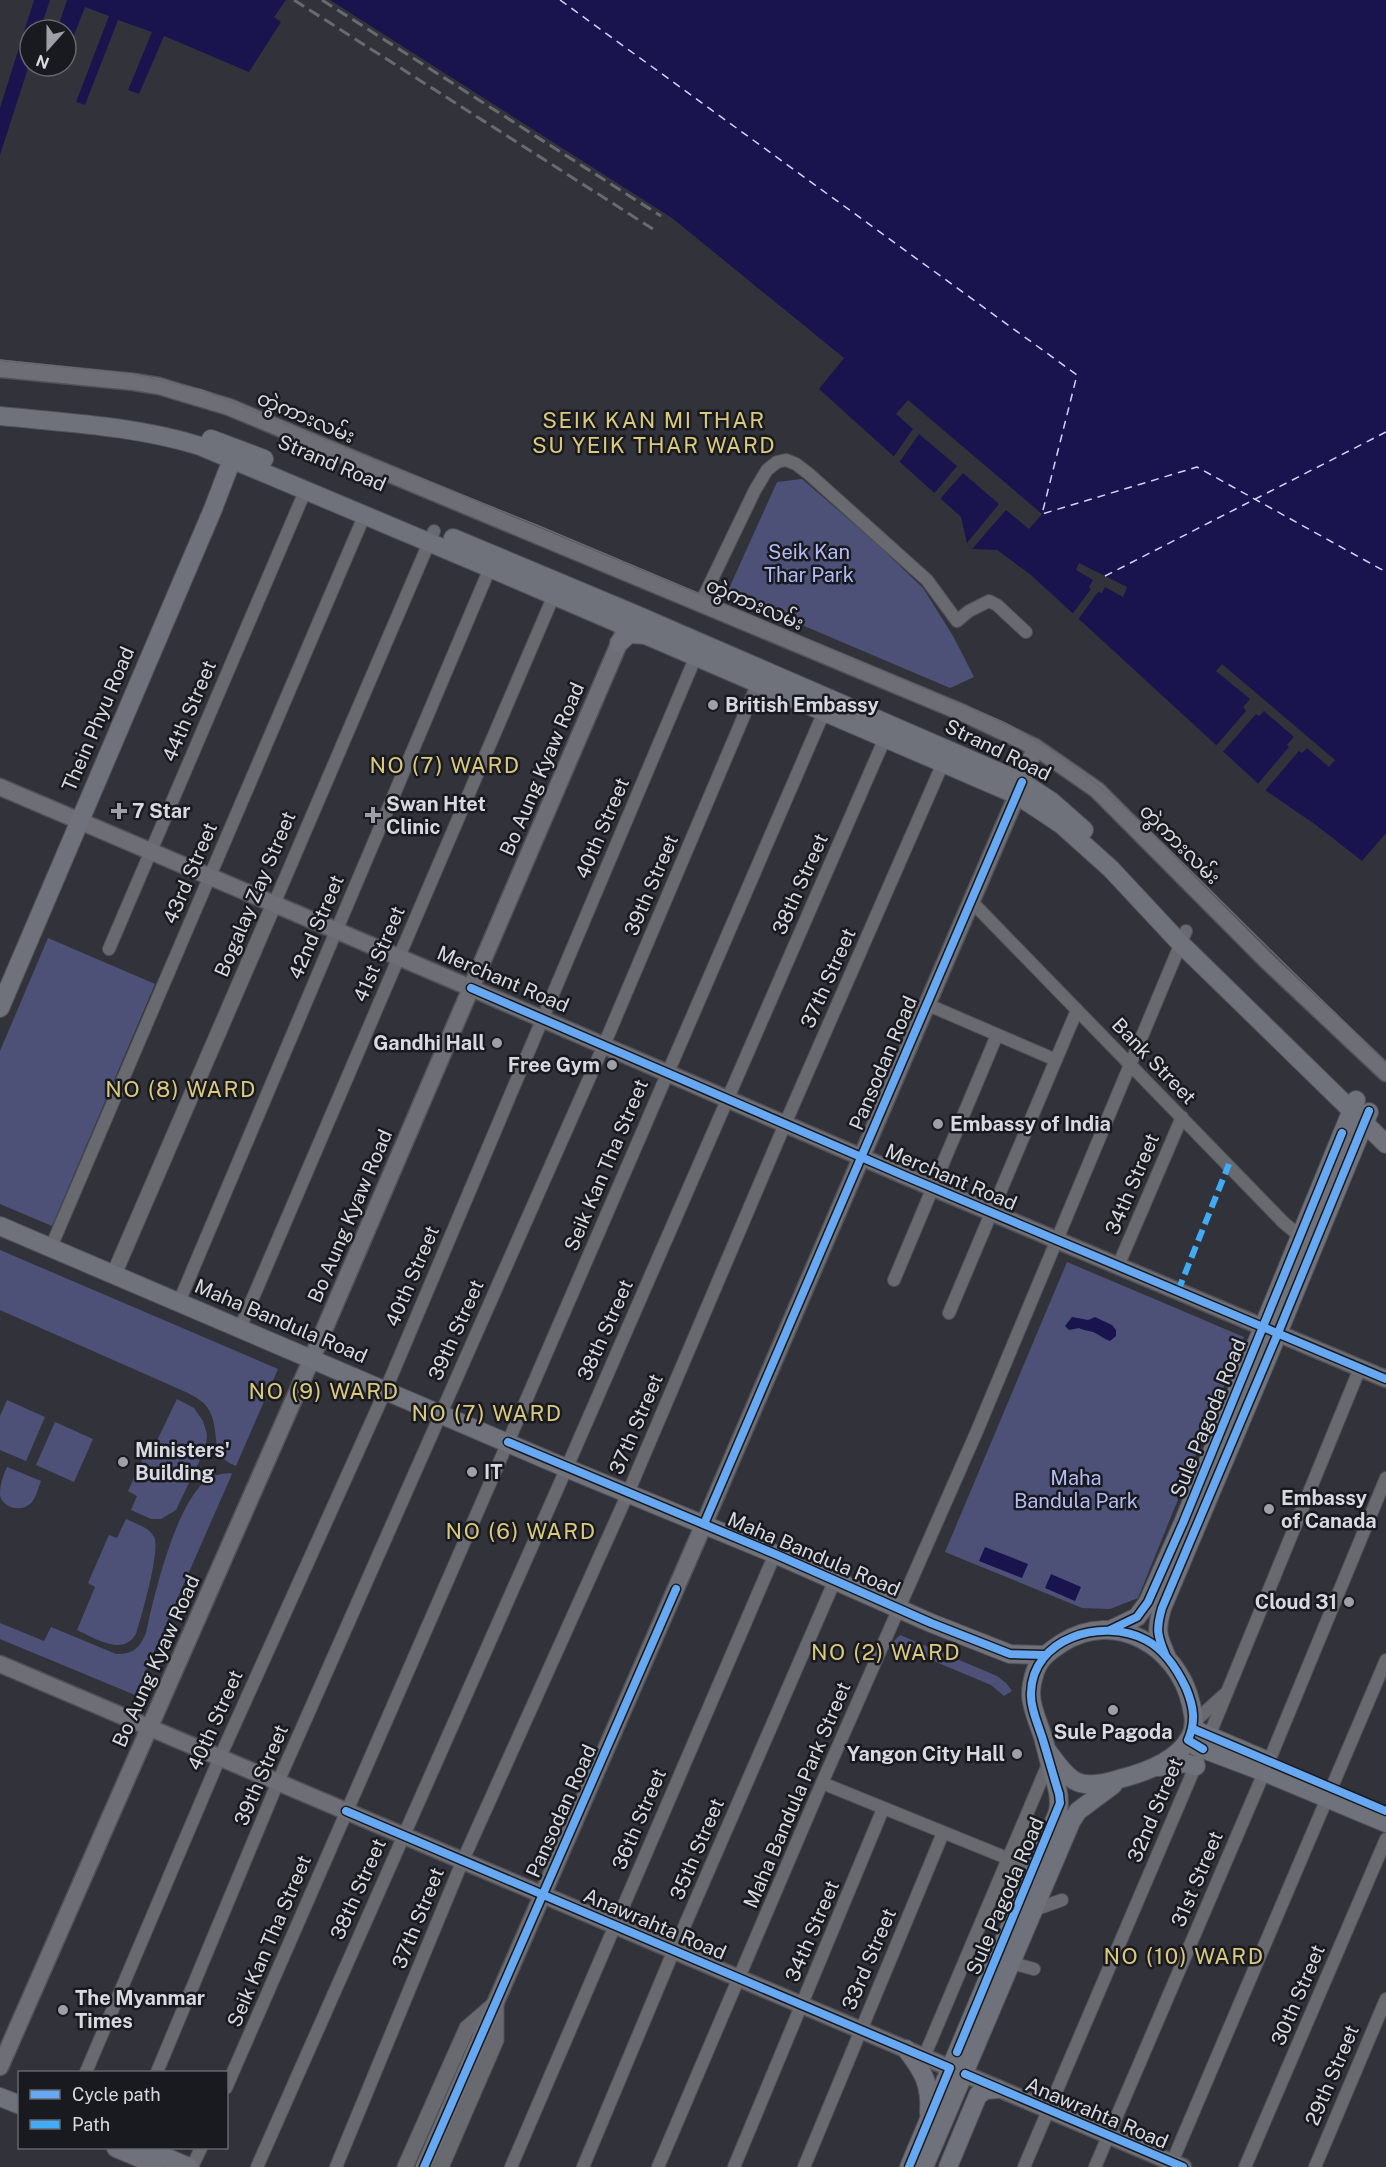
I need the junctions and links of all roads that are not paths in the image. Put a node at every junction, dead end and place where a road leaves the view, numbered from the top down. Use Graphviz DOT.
graph roads {
  1 [pos="0,369"];
  2 [pos="0,405"];
  3 [pos="0,416"];
  4 [pos="200,446"];
  5 [pos="234,454"];
  6 [pos="299,486"];
  7 [pos="213,509"];
  8 [pos="364,514"];
  9 [pos="432,536"];
  10 [pos="490,568"];
  11 [pos="554,595"];
  12 [pos="705,605"];
  13 [pos="626,628"];
  14 [pos="1026,632"];
  15 [pos="696,656"];
  16 [pos="761,676"];
  17 [pos="827,705"];
  18 [pos="885,738"];
  19 [pos="1035,747"];
  20 [pos="943,763"];
  21 [pos="0,787"];
  22 [pos="1020,788"];
  23 [pos="79,821"];
  24 [pos="150,852"];
  25 [pos="210,877"];
  26 [pos="971,900"];
  27 [pos="274,904"];
  28 [pos="335,930"];
  29 [pos="1183,937"];
  30 [pos="109,949"];
  31 [pos="399,957"];
  32 [pos="471,988"];
  33 [pos="926,1004"];
  34 [pos="0,1008"];
  35 [pos="1077,1010"];
  36 [pos="542,1018"];
  37 [pos="997,1035"];
  38 [pos="604,1045"];
  39 [pos="1056,1060"];
  40 [pos="1130,1063"];
  41 [pos="667,1072"];
  42 [pos="1386,1073"];
  43 [pos="728,1099"];
  44 [pos="1361,1110"];
  45 [pos="1182,1117"];
  46 [pos="785,1124"];
  47 [pos="1386,1128"];
  48 [pos="1386,1144"];
  49 [pos="861,1156"];
  50 [pos="933,1187"];
  51 [pos="992,1212"];
  52 [pos="0,1226"];
  53 [pos="1307,1239"];
  54 [pos="1058,1240"];
  55 [pos="51,1247"];
  56 [pos="1118,1266"];
  57 [pos="114,1274"];
  58 [pos="894,1280"];
  59 [pos="179,1302"];
  60 [pos="948,1313"];
  61 [pos="240,1328"];
  62 [pos="1271,1330"];
  63 [pos="312,1358"];
  64 [pos="1360,1368"];
  65 [pos="1386,1379"];
  66 [pos="384,1393"];
  67 [pos="440,1417"];
  68 [pos="507,1446"];
  69 [pos="565,1471"];
  70 [pos="1386,1478"];
  71 [pos="626,1497"];
  72 [pos="704,1524"];
  73 [pos="774,1558"];
  74 [pos="833,1584"];
  75 [pos="900,1609"];
  76 [pos="1110,1630"];
  77 [pos="1044,1655"];
  78 [pos="1167,1657"];
  79 [pos="1386,1660"];
  80 [pos="0,1664"];
  81 [pos="1227,1692"];
  82 [pos="151,1728"];
  83 [pos="1197,1735"];
  84 [pos="1047,1755"];
  85 [pos="220,1757"];
  86 [pos="1196,1766"];
  87 [pos="1266,1767"];
  88 [pos="1142,1772"];
  89 [pos="1122,1779"];
  90 [pos="278,1782"];
  91 [pos="822,1783"];
  92 [pos="1329,1793"];
  93 [pos="883,1809"];
  94 [pos="346,1811"];
  95 [pos="1386,1811"];
  96 [pos="1386,1823"];
  97 [pos="943,1833"];
  98 [pos="403,1835"];
  99 [pos="1386,1839"];
  100 [pos="463,1860"];
  101 [pos="1007,1860"];
  102 [pos="1034,1869"];
  103 [pos="543,1894"];
  104 [pos="1062,1900"];
  105 [pos="1034,1910"];
  106 [pos="614,1925"];
  107 [pos="674,1950"];
  108 [pos="1011,1963"];
  109 [pos="1034,1969"];
  110 [pos="739,1978"];
  111 [pos="1386,1999"];
  112 [pos="496,2003"];
  113 [pos="801,2004"];
  114 [pos="861,2030"];
  115 [pos="906,2049"];
  116 [pos="924,2057"];
  117 [pos="0,2067"];
  118 [pos="87,2071"];
  119 [pos="158,2071"];
  120 [pos="958,2071"];
  121 [pos="228,2083"];
  122 [pos="0,2085"];
  123 [pos="998,2089"];
  124 [pos="18,2092"];
  125 [pos="0,2097"];
  126 [pos="18,2104"];
  127 [pos="1047,2110"];
  128 [pos="928,2124"];
  129 [pos="1108,2135"];
  130 [pos="118,2149"];
  131 [pos="146,2149"];
  132 [pos="200,2149"];
  133 [pos="1175,2166"];
  134 [pos="161,2167"];
  135 [pos="191,2167"];
  136 [pos="257,2167"];
  137 [pos="336,2167"];
  138 [pos="405,2167"];
  139 [pos="424,2167"];
  140 [pos="441,2167"];
  141 [pos="511,2167"];
  142 [pos="584,2167"];
  143 [pos="658,2167"];
  144 [pos="734,2167"];
  145 [pos="804,2167"];
  146 [pos="909,2167"];
  147 [pos="924,2167"];
  148 [pos="948,2167"];
  149 [pos="1024,2167"];
  150 [pos="1095,2167"];
  151 [pos="1245,2167"];
  152 [pos="1315,2167"];
  1 -- 12 [label="main road, တွဲကားလမ်း"];
  2 -- 5 [label="main road, Strand Road"];
  3 -- 4 [label="main road, Strand Road"];
  4 -- 5 [label="main road, Strand Road"];
  4 -- 7 [label="main road"];
  5 -- 6 [label="main road, Strand Road"];
  5 -- 7 [label="main road, Thein Phyu Road"];
  5 -- 9 [label="main road, Strand Road"];
  6 -- 7 [label="main road"];
  6 -- 8 [label="main road, Strand Road"];
  6 -- 24 [label="street, 44th Street"];
  7 -- 23 [label="main road, Thein Phyu Road"];
  8 -- 9 [label="main road, Strand Road"];
  8 -- 25 [label="street, 43rd Street"];
  9 -- 10 [label="main road, Strand Road"];
  9 -- 13 [label="main road, Strand Road"];
  9 -- 27 [label="street, Bogalay Zay Street"];
  10 -- 11 [label="main road, Strand Road"];
  10 -- 28 [label="street, 42nd Street"];
  11 -- 13 [label="main road, Strand Road"];
  11 -- 31 [label="street, 41st Street"];
  12 -- 14 [label="street"];
  12 -- 19 [label="main road, တွဲကားလမ်း"];
  13 -- 15 [label="main road, Strand Road"];
  13 -- 16 [label="main road, Strand Road"];
  13 -- 32 [label="main road, Bo Aung Kyaw Road"];
  15 -- 16 [label="main road, Strand Road"];
  15 -- 36 [label="street, 40th Street"];
  16 -- 17 [label="main road, Strand Road"];
  16 -- 38 [label="street, 39th Street"];
  17 -- 18 [label="main road, Strand Road"];
  17 -- 22 [label="main road, Strand Road"];
  17 -- 41 [label="street, Seik Kan Tha Street"];
  18 -- 20 [label="main road, Strand Road"];
  18 -- 43 [label="street, 38th Street"];
  19 -- 22 [label="main road, Pansodan Road"];
  19 -- 42 [label="main road, တွဲကားလမ်း"];
  20 -- 22 [label="main road, Strand Road"];
  20 -- 46 [label="street, 37th Street"];
  21 -- 23 [label="main road, Merchant Road"];
  22 -- 26 [label="main road, Pansodan Road"];
  22 -- 29 [label="main road, Strand Road"];
  23 -- 24 [label="main road, Merchant Road"];
  23 -- 34 [label="main road, Thein Phyu Road"];
  24 -- 25 [label="main road, Merchant Road"];
  24 -- 30 [label="street, 44th Street"];
  25 -- 27 [label="main road, Merchant Road"];
  25 -- 55 [label="street, 43rd Street"];
  26 -- 33 [label="main road, Pansodan Road"];
  26 -- 35 [label="street, Bank Street"];
  27 -- 28 [label="main road, Merchant Road"];
  27 -- 57 [label="street, Bogalay Zay Street"];
  28 -- 31 [label="main road, Merchant Road"];
  28 -- 59 [label="street, 42nd Street"];
  29 -- 40 [label="street, Maha Bandula Park Street"];
  29 -- 44 [label="main road, Strand Road"];
  31 -- 32 [label="main road, Merchant Road"];
  31 -- 61 [label="street, 41st Street"];
  32 -- 36 [label="main road, Merchant Road"];
  32 -- 63 [label="main road, Bo Aung Kyaw Road"];
  33 -- 37 [label="street"];
  33 -- 49 [label="main road, Pansodan Road"];
  35 -- 39 [label="street"];
  35 -- 40 [label="street, Bank Street"];
  36 -- 38 [label="main road, Merchant Road"];
  36 -- 66 [label="street, 40th Street"];
  37 -- 39 [label="street"];
  37 -- 50 [label="street"];
  38 -- 41 [label="main road, Merchant Road"];
  38 -- 67 [label="street, 39th Street"];
  39 -- 51 [label="street"];
  40 -- 45 [label="street, Bank Street"];
  40 -- 54 [label="street, Maha Bandula Park Street"];
  41 -- 43 [label="main road, Merchant Road"];
  41 -- 68 [label="street, Seik Kan Tha Street"];
  43 -- 46 [label="main road, Merchant Road"];
  43 -- 69 [label="street, 38th Street"];
  44 -- 47 [label="main road, Strand Road"];
  44 -- 48 [label="main road, Strand Road"];
  44 -- 53 [label="main road, Sule Pagoda Road"];
  44 -- 53 [label="main road, Sule Pagoda Road"];
  45 -- 53 [label="street, Bank Street"];
  45 -- 56 [label="street, 34th Street"];
  46 -- 49 [label="main road, Merchant Road"];
  46 -- 71 [label="street, 37th Street"];
  49 -- 50 [label="main road, Merchant Road"];
  49 -- 72 [label="main road, Pansodan Road"];
  50 -- 51 [label="main road, Merchant Road"];
  50 -- 58 [label="street"];
  51 -- 54 [label="main road, Merchant Road"];
  51 -- 60 [label="street"];
  52 -- 55 [label="main road, Maha Bandula Road"];
  53 -- 62 [label="main road, Sule Pagoda Road"];
  54 -- 56 [label="main road, Merchant Road"];
  54 -- 75 [label="street, Maha Bandula Park Street"];
  55 -- 57 [label="main road, Maha Bandula Road"];
  56 -- 62 [label="main road, Merchant Road"];
  57 -- 59 [label="main road, Maha Bandula Road"];
  59 -- 61 [label="main road, Maha Bandula Road"];
  61 -- 63 [label="main road, Maha Bandula Road"];
  62 -- 64 [label="main road, Merchant Road"];
  62 -- 76 [label="main road, Sule Pagoda Road"];
  62 -- 78 [label="main road, Sule Pagoda Road"];
  63 -- 66 [label="main road, Maha Bandula Road"];
  63 -- 82 [label="main road, Bo Aung Kyaw Road"];
  64 -- 65 [label="main road, Merchant Road"];
  64 -- 81 [label="street, 32nd Street"];
  66 -- 67 [label="main road, Maha Bandula Road"];
  66 -- 85 [label="street, 40th Street"];
  67 -- 68 [label="main road, Maha Bandula Road"];
  67 -- 90 [label="street, 39th Street"];
  68 -- 69 [label="main road, Maha Bandula Road"];
  68 -- 94 [label="street, Seik Kan Tha Street"];
  69 -- 71 [label="main road, Maha Bandula Road"];
  69 -- 98 [label="street, 38th Street"];
  70 -- 87 [label="street, 31st Street"];
  71 -- 72 [label="main road, Maha Bandula Road"];
  71 -- 100 [label="street, 37th Street"];
  72 -- 73 [label="main road, Maha Bandula Road"];
  72 -- 103 [label="main road, Pansodan Road"];
  73 -- 74 [label="main road, Maha Bandula Road"];
  73 -- 106 [label="street, 36th Street"];
  74 -- 75 [label="main road, Maha Bandula Road"];
  74 -- 107 [label="street, 35th Street"];
  75 -- 77 [label="main road, Maha Bandula Road"];
  75 -- 91 [label="street, Maha Bandula Park Street"];
  76 -- 77 [label="main road"];
  76 -- 78 [label="main road"];
  77 -- 84 [label="main road"];
  78 -- 83 [label="main road"];
  79 -- 92 [label="street"];
  80 -- 82 [label="main road, Anawrahta Road"];
  81 -- 83 [label="street"];
  81 -- 83 [label="street, 32nd Street"];
  82 -- 85 [label="main road, Anawrahta Road"];
  82 -- 117 [label="main road, Bo Aung Kyaw Road"];
  83 -- 86 [label="street, 32nd Street"];
  83 -- 87 [label="main road"];
  83 -- 88 [label="main road"];
  84 -- 89 [label="main road"];
  84 -- 101 [label="street"];
  84 -- 102 [label="main road, Sule Pagoda Road"];
  85 -- 90 [label="main road, Anawrahta Road"];
  85 -- 118 [label="street, 40th Street"];
  86 -- 88 [label="main road"];
  86 -- 127 [label="street, 32nd Street"];
  87 -- 92 [label="main road"];
  87 -- 129 [label="street, 31st Street"];
  88 -- 89 [label="main road"];
  89 -- 105 [label="main road, Sule Pagoda Road"];
  90 -- 94 [label="main road, Anawrahta Road"];
  90 -- 119 [label="street, 39th Street"];
  91 -- 93 [label="street"];
  91 -- 110 [label="street, Maha Bandula Park Street"];
  92 -- 95 [label="main road"];
  92 -- 96 [label="main road"];
  92 -- 133 [label="street"];
  93 -- 97 [label="street"];
  93 -- 113 [label="street, 34th Street"];
  94 -- 98 [label="main road, Anawrahta Road"];
  94 -- 121 [label="street, Seik Kan Tha Street"];
  97 -- 101 [label="street"];
  97 -- 114 [label="street, 33rd Street"];
  98 -- 100 [label="main road, Anawrahta Road"];
  98 -- 136 [label="street, 38th Street"];
  99 -- 151 [label="street, 30th Street"];
  100 -- 103 [label="main road, Anawrahta Road"];
  100 -- 137 [label="street, 37th Street"];
  101 -- 102 [label="street"];
  101 -- 116 [label="street"];
  102 -- 120 [label="main road, Sule Pagoda Road"];
  103 -- 106 [label="main road, Anawrahta Road"];
  103 -- 112 [label="main road, Pansodan Road"];
  104 -- 105 [label="street"];
  105 -- 108 [label="main road, Sule Pagoda Road"];
  106 -- 107 [label="main road, Anawrahta Road"];
  106 -- 141 [label="street, 36th Street"];
  107 -- 110 [label="main road, Anawrahta Road"];
  107 -- 142 [label="street, 35th Street"];
  108 -- 109 [label="street"];
  108 -- 120 [label="main road, Sule Pagoda Road"];
  110 -- 113 [label="main road, Anawrahta Road"];
  110 -- 143 [label="street, Maha Bandula Park Street"];
  111 -- 152 [label="street, 29th Street"];
  112 -- 138 [label="street"];
  112 -- 139 [label="main road, Pansodan Road"];
  112 -- 140 [label="street"];
  113 -- 114 [label="main road, Anawrahta Road"];
  113 -- 144 [label="street, 34th Street"];
  114 -- 115 [label="main road, Anawrahta Road"];
  114 -- 145 [label="street, 33rd Street"];
  115 -- 116 [label="main road, Anawrahta Road"];
  115 -- 128 [label="main road"];
  116 -- 120 [label="main road, Anawrahta Road"];
  120 -- 123 [label="main road, Anawrahta Road"];
  120 -- 128 [label="main road, Sule Pagoda Road"];
  120 -- 147 [label="main road, Sule Pagoda Road"];
  122 -- 124 [label="main road"];
  123 -- 127 [label="main road, Anawrahta Road"];
  123 -- 148 [label="main road"];
  125 -- 126 [label="main road"];
  127 -- 129 [label="main road, Anawrahta Road"];
  127 -- 149 [label="street, 32nd Street"];
  128 -- 146 [label="main road, Sule Pagoda Road"];
  129 -- 133 [label="main road, Anawrahta Road"];
  129 -- 150 [label="street, 31st Street"];
  130 -- 134 [label="main road"];
  131 -- 135 [label="main road"];
  132 -- 135 [label="street"];
}
